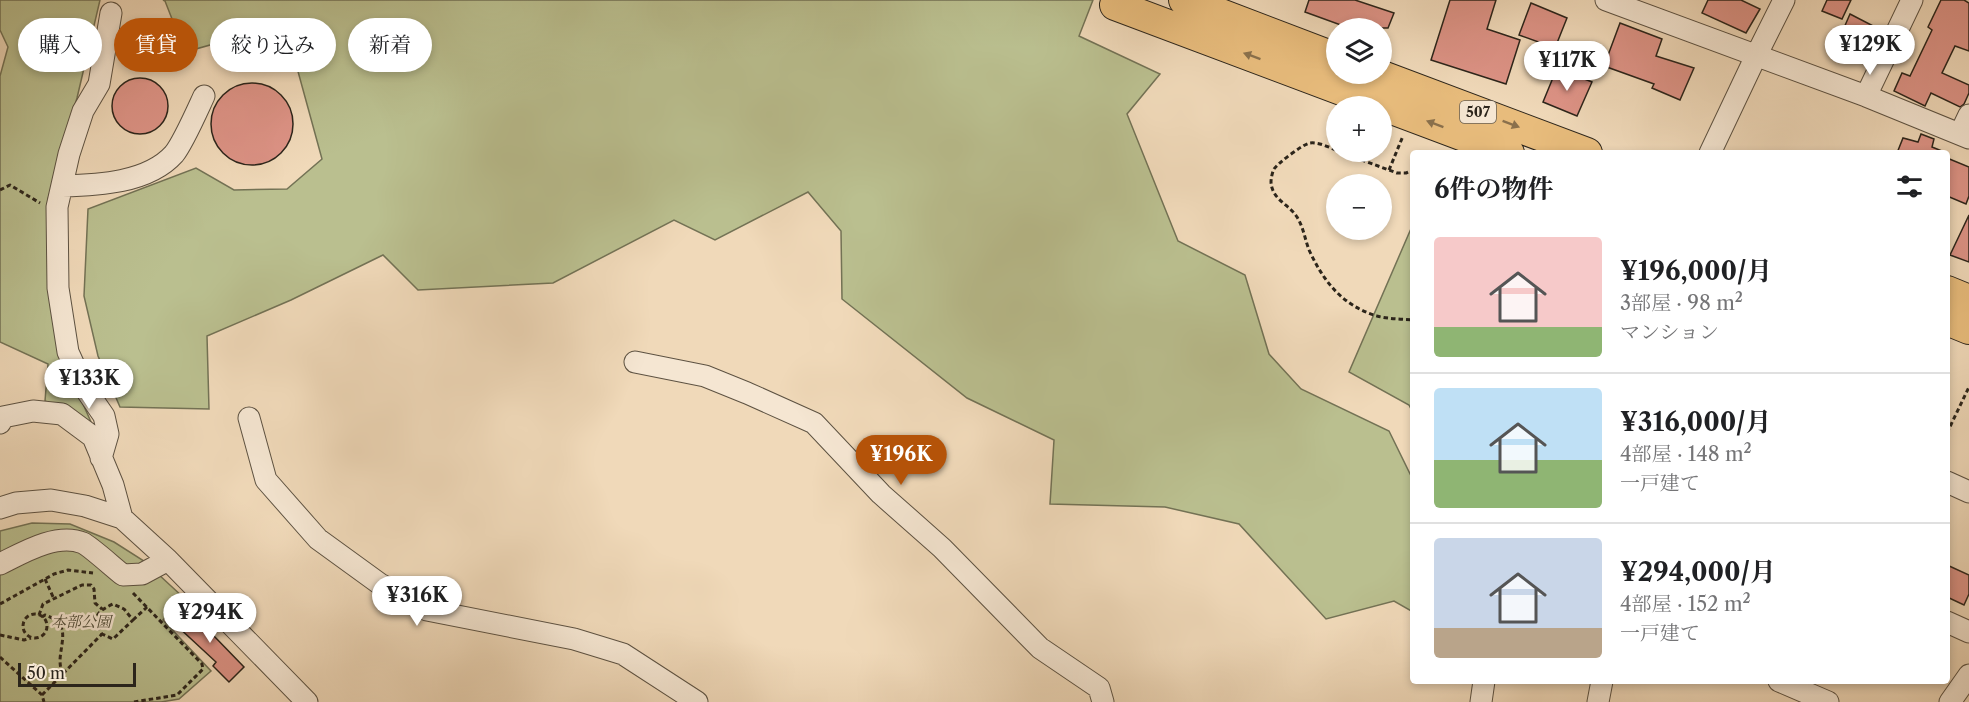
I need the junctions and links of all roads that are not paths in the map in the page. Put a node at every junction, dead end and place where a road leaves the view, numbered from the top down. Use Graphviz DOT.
graph roads {
  1 [pos="1184,0"];
  2 [pos="1606,0"];
  3 [pos="1784,0"];
  4 [pos="1912,0"];
  5 [pos="1115,5"];
  6 [pos="111,13"];
  7 [pos="1326,54"];
  8 [pos="1755,56"];
  9 [pos="1392,80"];
  10 [pos="204,96"];
  11 [pos="1866,96"];
  12 [pos="1969,115"];
  13 [pos="1965,136"];
  14 [pos="1501,150"];
  15 [pos="1579,150"];
  16 [pos="1711,150"];
  17 [pos="62,186"];
  18 [pos="1950,292"];
  19 [pos="1969,300"];
  20 [pos="1950,321"];
  21 [pos="1969,329"];
  22 [pos="635,362"];
  23 [pos="249,418"];
  24 [pos="0,423"];
  25 [pos="101,458"];
  26 [pos="1950,483"];
  27 [pos="1969,492"];
  28 [pos="0,508"];
  29 [pos="122,518"];
  30 [pos="168,560"];
  31 [pos="0,564"];
  32 [pos="1950,623"];
  33 [pos="1969,632"];
  34 [pos="1969,675"];
  35 [pos="1484,684"];
  36 [pos="1601,684"];
  37 [pos="1786,684"];
  38 [pos="307,702"];
  39 [pos="697,702"];
  40 [pos="1103,702"];
  41 [pos="1481,702"];
  42 [pos="1598,702"];
  43 [pos="1828,702"];
  44 [pos="1950,702"];
  1 -- 7 [label="highway"];
  2 -- 8 [label="street"];
  3 -- 8 [label="street"];
  4 -- 11 [label="street"];
  14 -- 5 [label="highway, 507, one-way"];
  6 -- 17 [label="street"];
  8 -- 11 [label="street"];
  8 -- 16 [label="street"];
  9 -- 15 [label="highway, 507, one-way"];
  10 -- 17 [label="street"];
  11 -- 13 [label="street"];
  12 -- 13 [label="street"];
  17 -- 25 [label="street"];
  18 -- 19 [label="highway"];
  20 -- 21 [label="highway"];
  22 -- 40 [label="street"];
  23 -- 39 [label="street"];
  24 -- 25 [label="street"];
  25 -- 29 [label="street"];
  26 -- 27 [label="street"];
  28 -- 29 [label="street"];
  29 -- 30 [label="street"];
  30 -- 31 [label="street"];
  30 -- 38 [label="street"];
  32 -- 33 [label="street"];
  34 -- 44 [label="street"];
  35 -- 41 [label="street"];
  36 -- 42 [label="street"];
  37 -- 43 [label="street"];
}
